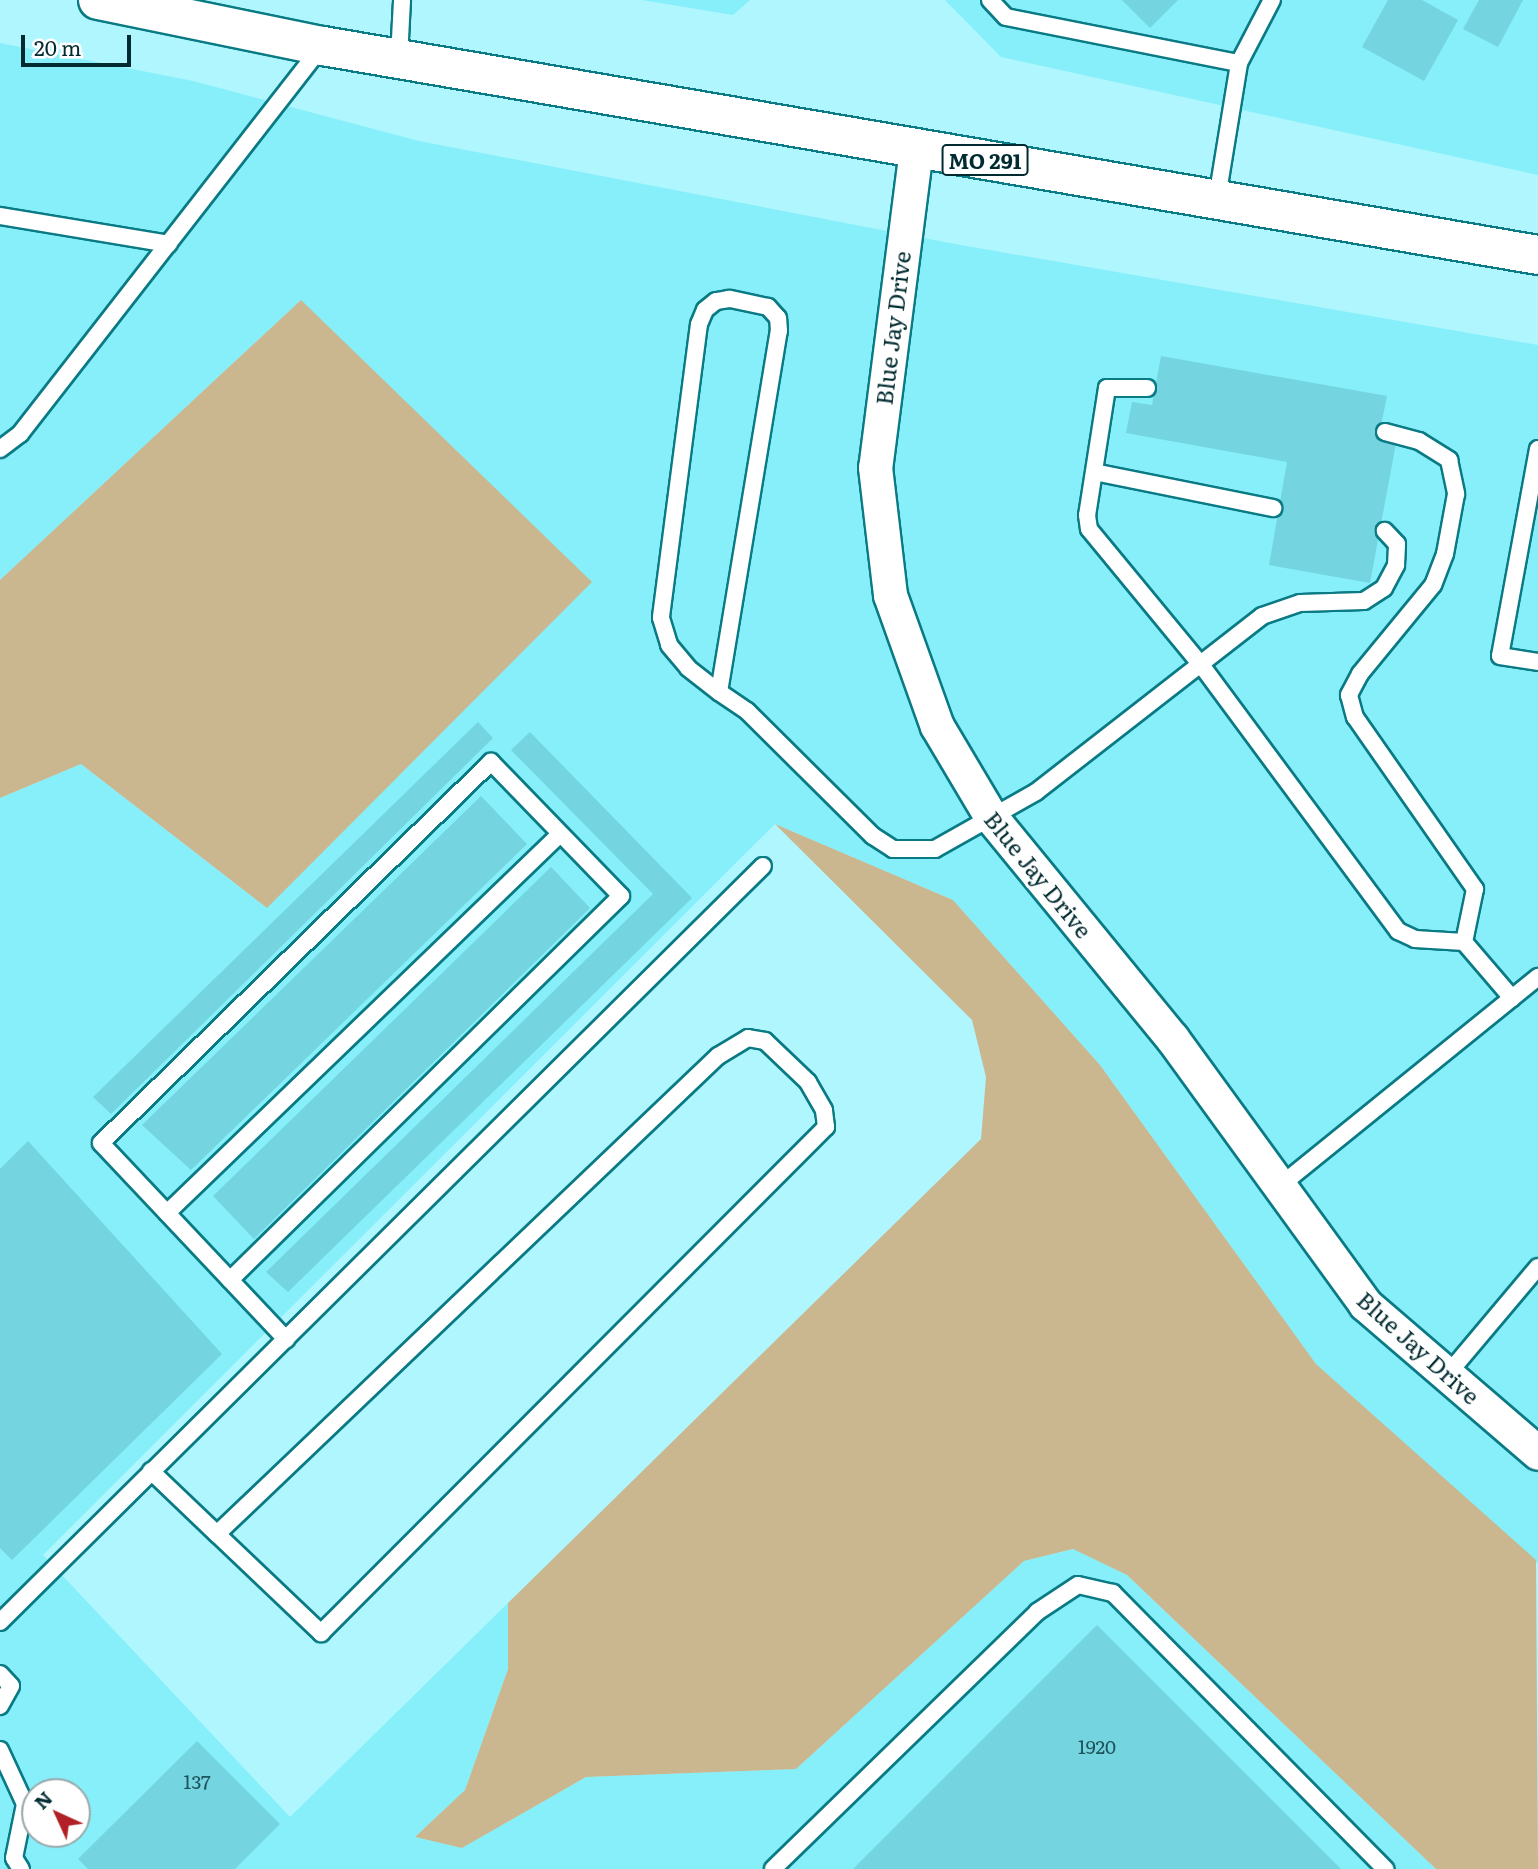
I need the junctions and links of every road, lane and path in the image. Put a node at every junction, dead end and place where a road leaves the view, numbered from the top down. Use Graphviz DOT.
graph roads {
  1 [pos="98,0"];
  2 [pos="402,0"];
  3 [pos="990,0"];
  4 [pos="1272,0"];
  5 [pos="323,46"];
  6 [pos="399,58"];
  7 [pos="1239,63"];
  8 [pos="916,149"];
  9 [pos="1217,198"];
  10 [pos="0,216"];
  11 [pos="169,244"];
  12 [pos="1538,255"];
  13 [pos="1147,388"];
  14 [pos="1385,432"];
  15 [pos="0,449"];
  16 [pos="1538,449"];
  17 [pos="1094,472"];
  18 [pos="1273,508"];
  19 [pos="1385,531"];
  20 [pos="1538,662"];
  21 [pos="1202,666"];
  22 [pos="719,692"];
  23 [pos="991,817"];
  24 [pos="560,834"];
  25 [pos="763,866"];
  26 [pos="1465,942"];
  27 [pos="1538,977"];
  28 [pos="1512,998"];
  29 [pos="1281,1185"];
  30 [pos="167,1213"];
  31 [pos="1538,1267"];
  32 [pos="230,1280"];
  33 [pos="286,1339"];
  34 [pos="1447,1375"];
  35 [pos="1538,1453"];
  36 [pos="152,1471"];
  37 [pos="217,1534"];
  38 [pos="0,1622"];
  39 [pos="0,1674"];
  40 [pos="0,1706"];
  41 [pos="0,1750"];
  42 [pos="17,1864"];
  43 [pos="0,1868"];
  44 [pos="773,1869"];
  45 [pos="1385,1869"];
  1 -- 5 [label="main road, MO 291"];
  2 -- 6 [label="lane"];
  3 -- 7 [label="lane"];
  4 -- 7 [label="lane"];
  5 -- 6 [label="main road, MO 291"];
  5 -- 11 [label="lane"];
  6 -- 8 [label="main road, MO 291"];
  7 -- 9 [label="lane"];
  8 -- 9 [label="main road, MO 291"];
  8 -- 23 [label="street, Blue Jay Drive"];
  9 -- 12 [label="main road, MO 291"];
  10 -- 11 [label="lane"];
  11 -- 15 [label="lane"];
  13 -- 17 [label="lane"];
  14 -- 26 [label="lane"];
  16 -- 20 [label="lane"];
  17 -- 18 [label="lane"];
  17 -- 21 [label="lane"];
  19 -- 21 [label="lane"];
  21 -- 23 [label="lane"];
  21 -- 26 [label="lane"];
  22 -- 22 [label="lane"];
  22 -- 23 [label="lane"];
  23 -- 29 [label="street, Blue Jay Drive"];
  24 -- 30 [label="lane"];
  24 -- 30 [label="lane"];
  24 -- 32 [label="lane"];
  25 -- 33 [label="lane"];
  26 -- 28 [label="lane"];
  27 -- 28 [label="lane"];
  28 -- 29 [label="lane"];
  29 -- 34 [label="street, Blue Jay Drive"];
  30 -- 32 [label="lane"];
  31 -- 34 [label="lane"];
  32 -- 33 [label="lane"];
  33 -- 36 [label="lane"];
  34 -- 35 [label="street, Blue Jay Drive"];
  36 -- 37 [label="lane"];
  36 -- 38 [label="lane"];
  37 -- 37 [label="lane"];
  39 -- 40 [label="lane"];
  41 -- 42 [label="lane"];
  42 -- 43 [label="lane"];
  44 -- 45 [label="lane"];
}
